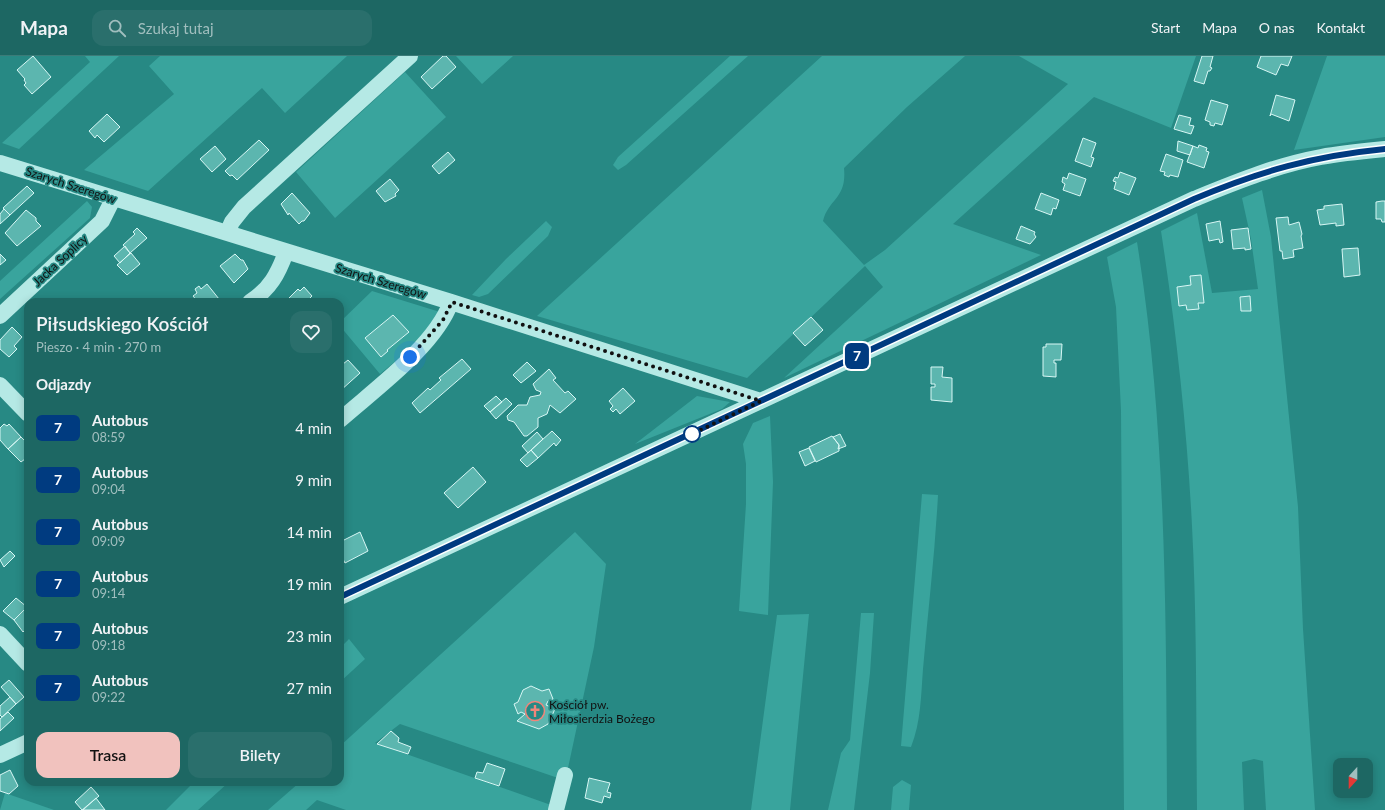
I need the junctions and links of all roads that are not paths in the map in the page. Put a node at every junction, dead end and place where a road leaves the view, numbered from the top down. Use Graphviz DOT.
graph roads {
  1 [pos="410,56"];
  2 [pos="1385,149"];
  3 [pos="0,163"];
  4 [pos="113,199"];
  5 [pos="227,233"];
  6 [pos="286,252"];
  7 [pos="256,298"];
  8 [pos="452,302"];
  9 [pos="0,316"];
  10 [pos="0,385"];
  11 [pos="761,401"];
  12 [pos="24,410"];
  13 [pos="344,416"];
  14 [pos="344,596"];
  15 [pos="0,634"];
  16 [pos="24,660"];
  17 [pos="24,744"];
  18 [pos="0,755"];
  19 [pos="565,775"];
  20 [pos="556,810"];
  1 -- 5 [label="street"];
  2 -- 11 [label="street"];
  3 -- 4 [label="street, Szarych Szeregów"];
  4 -- 5 [label="street, Szarych Szeregów"];
  4 -- 9 [label="street, Jacka Soplicy"];
  5 -- 6 [label="street, Szarych Szeregów"];
  6 -- 7 [label="street"];
  6 -- 8 [label="street, Szarych Szeregów"];
  8 -- 11 [label="street, Szarych Szeregów"];
  8 -- 13 [label="street"];
  10 -- 12 [label="street"];
  11 -- 14 [label="street"];
  15 -- 16 [label="street"];
  17 -- 18 [label="street"];
  19 -- 20 [label="street"];
}
